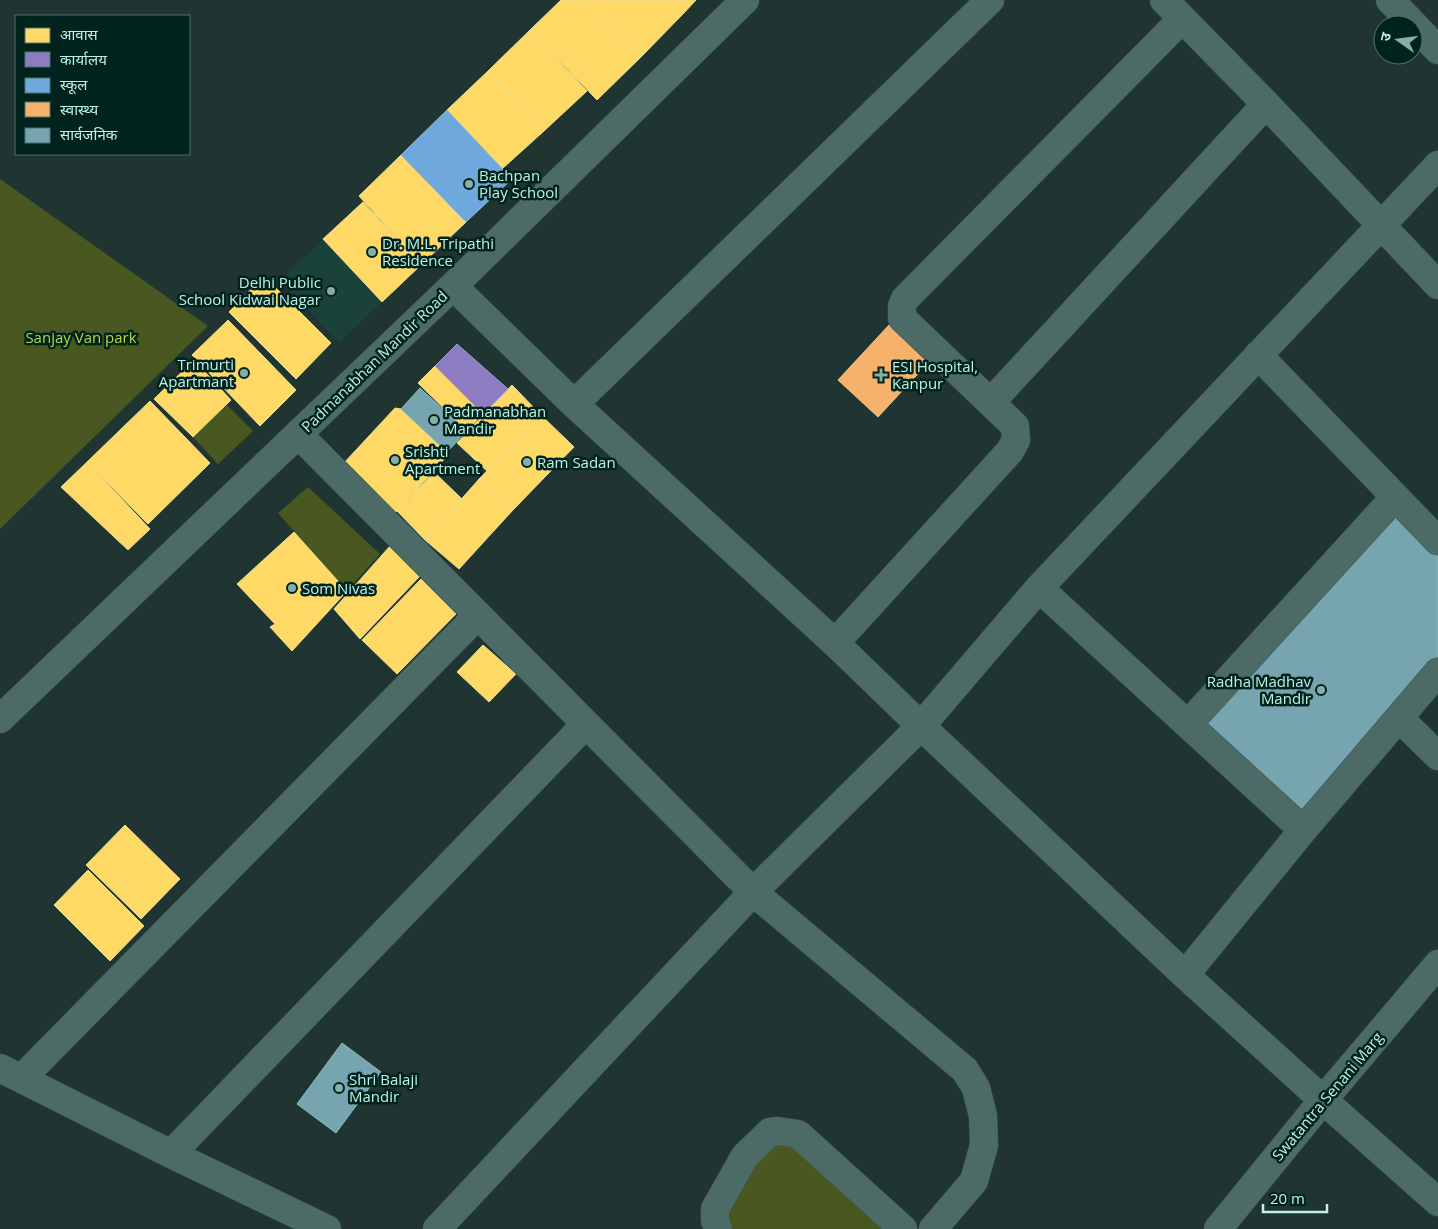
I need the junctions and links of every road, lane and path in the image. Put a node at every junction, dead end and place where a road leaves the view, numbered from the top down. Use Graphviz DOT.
graph roads {
  1 [pos="745,0"];
  2 [pos="990,0"];
  3 [pos="1390,0"];
  4 [pos="1173,9"];
  5 [pos="1438,50"];
  6 [pos="1266,104"];
  7 [pos="1438,165"];
  8 [pos="1380,225"];
  9 [pos="1438,285"];
  10 [pos="453,286"];
  11 [pos="1258,355"];
  12 [pos="990,402"];
  13 [pos="574,404"];
  14 [pos="298,434"];
  15 [pos="1395,497"];
  16 [pos="1438,541"];
  17 [pos="1039,588"];
  18 [pos="478,615"];
  19 [pos="835,643"];
  20 [pos="1438,672"];
  21 [pos="1399,718"];
  22 [pos="0,720"];
  23 [pos="586,724"];
  24 [pos="1188,724"];
  25 [pos="921,726"];
  26 [pos="1438,756"];
  27 [pos="1303,830"];
  28 [pos="753,892"];
  29 [pos="1438,964"];
  30 [pos="1185,975"];
  31 [pos="11,1073"];
  32 [pos="1323,1100"];
  33 [pos="171,1154"];
  34 [pos="1438,1202"];
  35 [pos="328,1229"];
  36 [pos="437,1229"];
  37 [pos="718,1229"];
  38 [pos="903,1229"];
  39 [pos="933,1229"];
  40 [pos="1218,1229"];
  1 -- 10 [label="street, Padmanabhan Mandir Road"];
  2 -- 13 [label="street"];
  3 -- 5 [label="street"];
  4 -- 6 [label="street"];
  4 -- 12 [label="street"];
  6 -- 8 [label="street"];
  6 -- 12 [label="street"];
  7 -- 8 [label="street"];
  8 -- 9 [label="street"];
  8 -- 11 [label="street"];
  10 -- 13 [label="street"];
  10 -- 14 [label="street, Padmanabhan Mandir Road"];
  11 -- 15 [label="street"];
  11 -- 17 [label="street"];
  12 -- 19 [label="street"];
  13 -- 19 [label="street"];
  14 -- 18 [label="street"];
  14 -- 22 [label="street, Padmanabhan Mandir Road"];
  15 -- 16 [label="street"];
  15 -- 24 [label="street"];
  17 -- 24 [label="street"];
  17 -- 25 [label="street"];
  18 -- 23 [label="street"];
  18 -- 31 [label="street"];
  19 -- 25 [label="street"];
  20 -- 21 [label="street"];
  21 -- 26 [label="street"];
  21 -- 27 [label="street"];
  23 -- 28 [label="street"];
  23 -- 33 [label="street"];
  24 -- 27 [label="street"];
  25 -- 28 [label="street"];
  25 -- 30 [label="street"];
  27 -- 30 [label="street"];
  28 -- 36 [label="street"];
  28 -- 39 [label="street"];
  29 -- 32 [label="street, Swatantra Senani Marg"];
  30 -- 32 [label="street"];
  31 -- 33 [label="street"];
  32 -- 34 [label="street"];
  32 -- 40 [label="street, Swatantra Senani Marg"];
  33 -- 35 [label="street"];
  37 -- 38 [label="street"];
}
